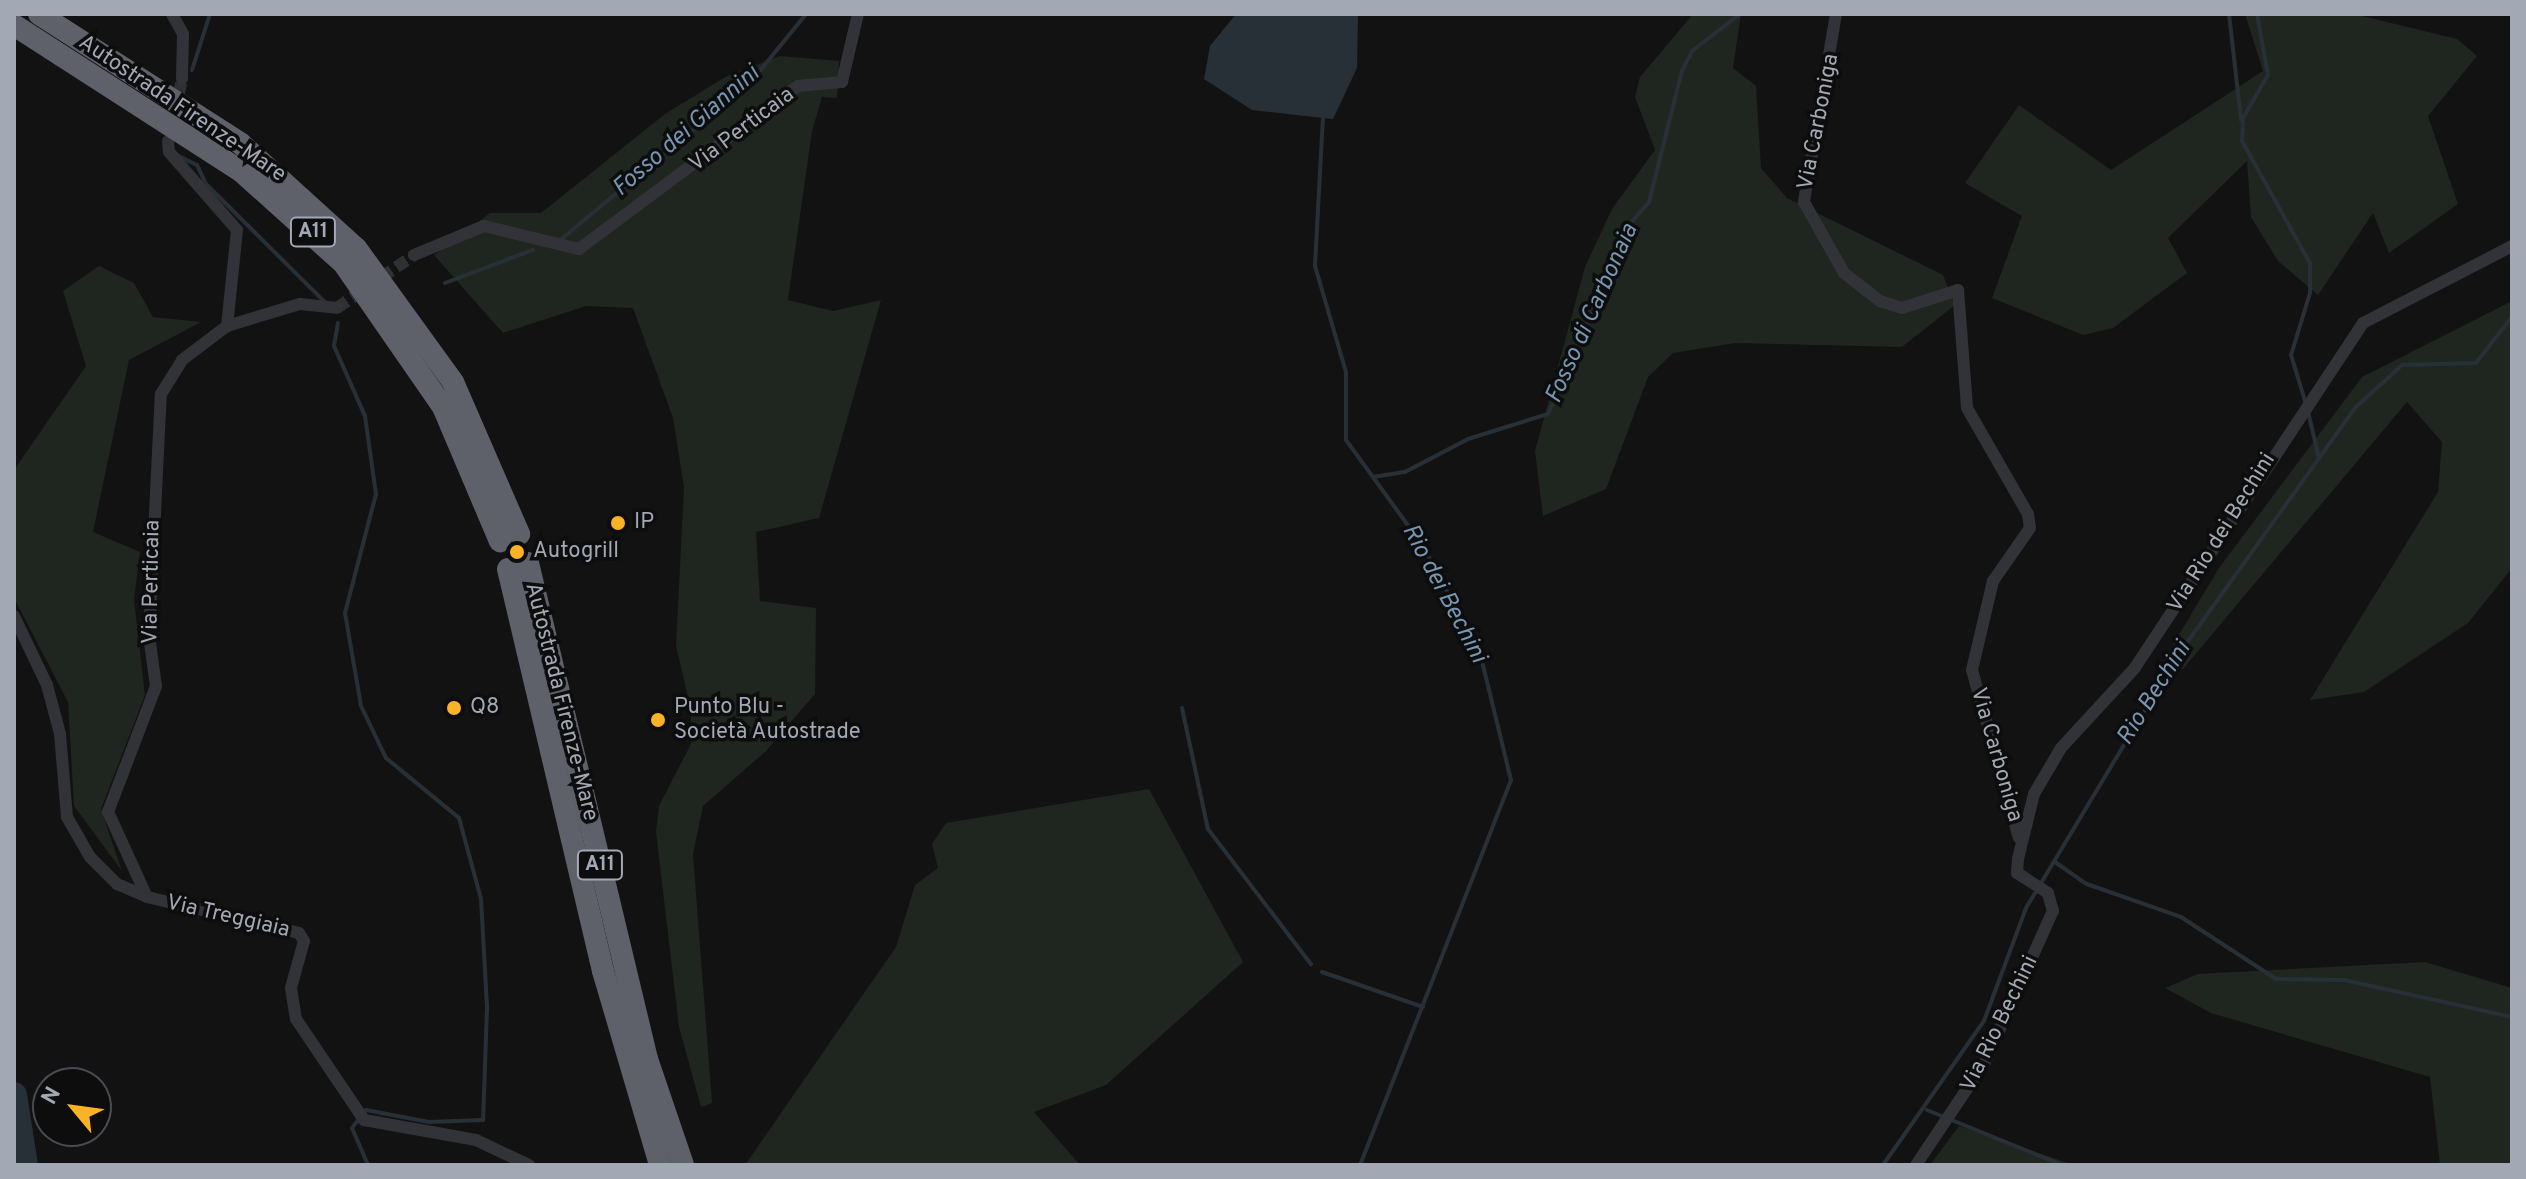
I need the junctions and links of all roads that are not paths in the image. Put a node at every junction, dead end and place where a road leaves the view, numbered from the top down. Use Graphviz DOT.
graph roads {
  1 [pos="39,14"];
  2 [pos="172,14"];
  3 [pos="858,14"];
  4 [pos="1836,14"];
  5 [pos="14,25"];
  6 [pos="182,79"];
  7 [pos="168,141"];
  8 [pos="2512,246"];
  9 [pos="414,255"];
  10 [pos="337,308"];
  11 [pos="227,326"];
  12 [pos="14,616"];
  13 [pos="2019,838"];
  14 [pos="2031,884"];
  15 [pos="147,897"];
  16 [pos="529,1165"];
  17 [pos="660,1165"];
  18 [pos="683,1165"];
  19 [pos="1916,1165"];
  1 -- 5 [label="highway, Autostrada Firenze-Mare / A11"];
  2 -- 6 [label="street"];
  3 -- 9 [label="street, Via Perticaia"];
  4 -- 13 [label="street, Via Carboniga"];
  7 -- 11 [label="street"];
  8 -- 13 [label="street, Via Rio dei Bechini"];
  10 -- 11 [label="street, Via Perticaia"];
  11 -- 15 [label="street, Via Perticaia"];
  12 -- 15 [label="street, Via Treggiaia"];
  13 -- 14 [label="street, Via Rio dei Bechini"];
  14 -- 19 [label="street, Via Rio Bechini"];
  15 -- 16 [label="street, Via Treggiaia"];
  17 -- 18 [label="highway, Autostrada Firenze-Mare / A11"];
}
